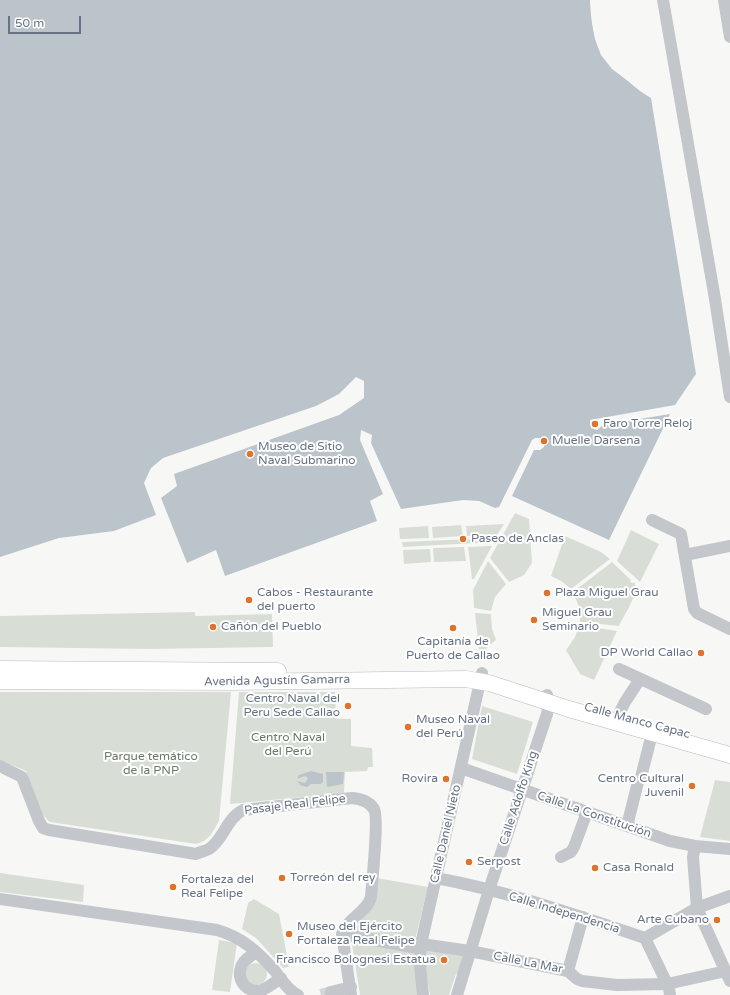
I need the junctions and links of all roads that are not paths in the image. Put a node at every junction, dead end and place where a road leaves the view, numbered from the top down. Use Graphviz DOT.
graph roads {
  1 [pos="663,0"];
  2 [pos="724,0"];
  3 [pos="730,37"];
  4 [pos="730,396"];
  5 [pos="652,520"];
  6 [pos="730,546"];
  7 [pos="685,555"];
  8 [pos="730,629"];
  9 [pos="0,669"];
  10 [pos="618,669"];
  11 [pos="481,677"];
  12 [pos="640,679"];
  13 [pos="0,681"];
  14 [pos="547,699"];
  15 [pos="706,709"];
  16 [pos="618,716"];
  17 [pos="652,734"];
  18 [pos="730,746"];
  19 [pos="730,755"];
  20 [pos="0,766"];
  21 [pos="461,768"];
  22 [pos="522,789"];
  23 [pos="587,812"];
  24 [pos="627,826"];
  25 [pos="695,846"];
  26 [pos="730,849"];
  27 [pos="561,857"];
  28 [pos="436,878"];
  29 [pos="489,890"];
  30 [pos="730,896"];
  31 [pos="0,899"];
  32 [pos="697,908"];
  33 [pos="584,917"];
  34 [pos="342,934"];
  35 [pos="645,938"];
  36 [pos="421,944"];
  37 [pos="470,951"];
  38 [pos="256,952"];
  39 [pos="568,971"];
  40 [pos="728,976"];
  41 [pos="281,978"];
  42 [pos="669,989"];
  43 [pos="351,991"];
  44 [pos="331,992"];
  45 [pos="298,995"];
  46 [pos="423,995"];
  47 [pos="456,995"];
  1 -- 4 [label="street"];
  2 -- 3 [label="street"];
  5 -- 7 [label="street"];
  6 -- 7 [label="street"];
  7 -- 8 [label="street"];
  9 -- 11 [label="main road, Avenida Agustín Gamarra"];
  10 -- 12 [label="street"];
  11 -- 13 [label="main road, Avenida Agustín Gamarra"];
  11 -- 14 [label="main road, Avenida Agustín Gamarra"];
  11 -- 21 [label="street, Calle Daniel Nieto"];
  12 -- 15 [label="street"];
  12 -- 16 [label="street"];
  14 -- 16 [label="main road, Calle Manco Capac"];
  14 -- 17 [label="main road, Calle Manco Capac"];
  14 -- 22 [label="street, Calle Adolfo King"];
  16 -- 18 [label="main road, Calle Manco Capac"];
  17 -- 19 [label="main road, Calle Manco Capac"];
  17 -- 24 [label="street"];
  20 -- 34 [label="street, Pasaje Real Felipe"];
  21 -- 22 [label="street, Calle La Constitución"];
  21 -- 28 [label="street, Calle Daniel Nieto"];
  22 -- 23 [label="street, Calle La Constitución"];
  22 -- 29 [label="street, Calle Adolfo King"];
  23 -- 24 [label="street, Calle La Constitución"];
  23 -- 27 [label="street"];
  24 -- 25 [label="street, Calle La Constitución"];
  25 -- 26 [label="street, Calle La Constitución"];
  25 -- 32 [label="street"];
  28 -- 29 [label="street, Calle Independencia"];
  28 -- 36 [label="street, Calle Daniel Nieto"];
  29 -- 33 [label="street, Calle Independencia"];
  29 -- 37 [label="street, Calle Adolfo King"];
  30 -- 32 [label="street"];
  31 -- 38 [label="street"];
  32 -- 35 [label="street"];
  32 -- 40 [label="street"];
  33 -- 35 [label="street, Calle Independencia"];
  33 -- 39 [label="street"];
  34 -- 36 [label="street, Calle La Mar"];
  34 -- 43 [label="street"];
  35 -- 42 [label="street"];
  36 -- 37 [label="street, Calle La Mar"];
  36 -- 46 [label="street, Calle Daniel Nieto"];
  37 -- 39 [label="street, Calle La Mar"];
  37 -- 47 [label="street, Calle Adolfo King"];
  38 -- 41 [label="street"];
  38 -- 41 [label="street"];
  39 -- 42 [label="street, Calle La Mar"];
  40 -- 42 [label="street, Calle La Mar"];
  41 -- 45 [label="street"];
  43 -- 44 [label="street"];
}
